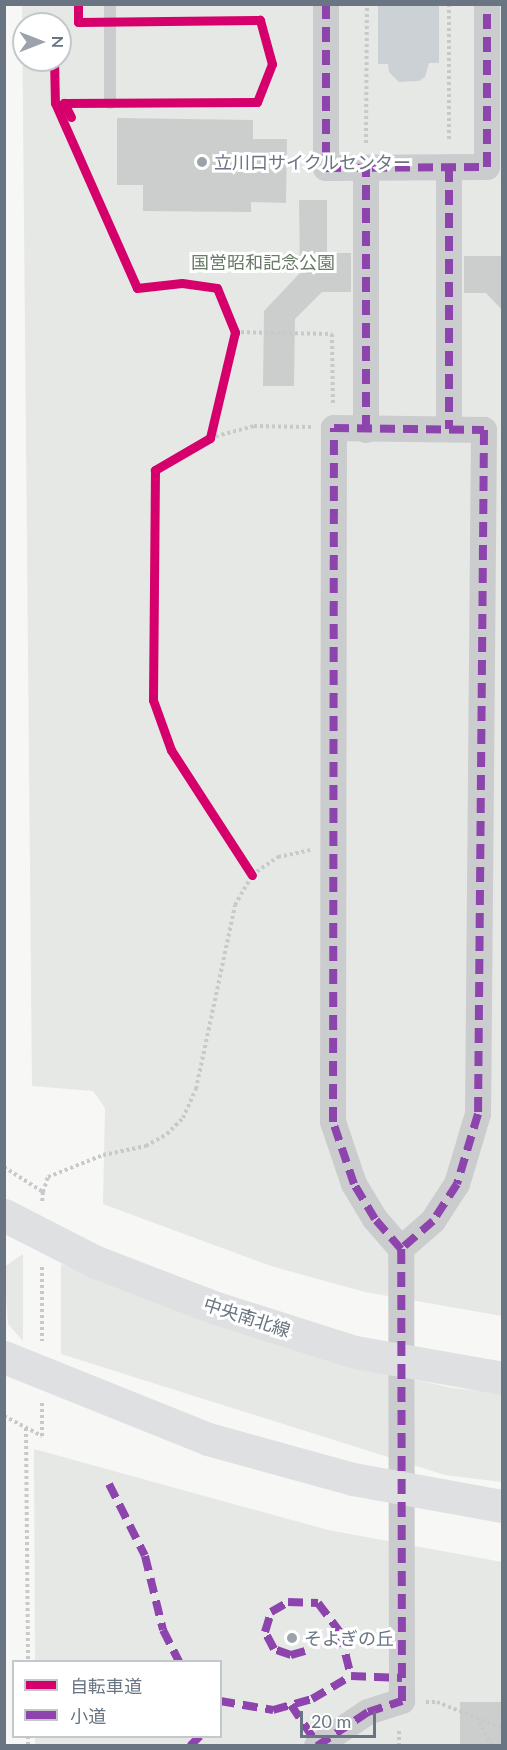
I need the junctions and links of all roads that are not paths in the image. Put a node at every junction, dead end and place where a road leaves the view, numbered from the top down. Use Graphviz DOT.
graph roads {
  1 [pos="110,4"];
  2 [pos="326,4"];
  3 [pos="487,4"];
  4 [pos="110,103"];
  5 [pos="449,167"];
  6 [pos="366,168"];
  7 [pos="449,429"];
  8 [pos="366,430"];
  9 [pos="4,1215"];
  10 [pos="401,1258"];
  11 [pos="4,1357"];
  12 [pos="502,1378"];
  13 [pos="502,1506"];
  14 [pos="317,1746"];
  1 -- 4 [label="lane"];
  2 -- 6 [label="street"];
  3 -- 5 [label="street"];
  5 -- 6 [label="street"];
  5 -- 7 [label="street"];
  6 -- 8 [label="street"];
  7 -- 8 [label="street"];
  7 -- 10 [label="street"];
  8 -- 10 [label="street"];
  9 -- 12 [label="main road, 中央南北線"];
  10 -- 14 [label="street"];
  11 -- 13 [label="main road"];
}
